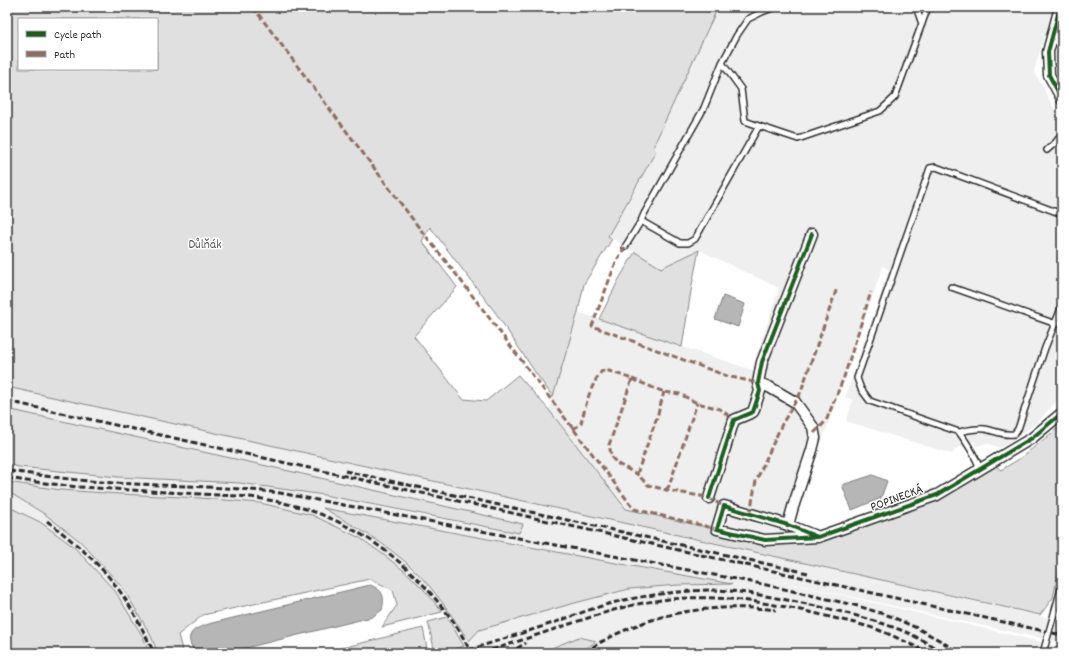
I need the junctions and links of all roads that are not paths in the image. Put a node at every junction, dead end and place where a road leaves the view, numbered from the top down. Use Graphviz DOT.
graph roads {
  1 [pos="775,7"];
  2 [pos="916,7"];
  3 [pos="928,7"];
  4 [pos="1060,7"];
  5 [pos="762,9"];
  6 [pos="922,24"];
  7 [pos="722,63"];
  8 [pos="1060,92"];
  9 [pos="759,126"];
  10 [pos="1062,134"];
  11 [pos="1047,150"];
  12 [pos="1062,214"];
  13 [pos="641,222"];
  14 [pos="812,234"];
  15 [pos="625,247"];
  16 [pos="951,287"];
  17 [pos="1062,306"];
  18 [pos="1056,324"];
  19 [pos="758,383"];
  20 [pos="1062,414"];
  21 [pos="959,432"];
  22 [pos="980,469"];
  23 [pos="708,498"];
  24 [pos="788,524"];
  25 [pos="818,537"];
  26 [pos="1062,585"];
  27 [pos="1044,653"];
  1 -- 5 [label="lane"];
  2 -- 6 [label="lane"];
  3 -- 6 [label="lane"];
  4 -- 8 [label="street"];
  5 -- 7 [label="lane"];
  6 -- 9 [label="lane"];
  7 -- 9 [label="lane"];
  7 -- 13 [label="lane"];
  9 -- 13 [label="lane"];
  10 -- 11 [label="lane"];
  12 -- 21 [label="lane"];
  13 -- 15 [label="lane"];
  14 -- 19 [label="street"];
  16 -- 18 [label="lane"];
  17 -- 18 [label="lane"];
  18 -- 21 [label="lane"];
  19 -- 23 [label="street"];
  19 -- 24 [label="street"];
  20 -- 22 [label="street, POPINECKÁ"];
  21 -- 22 [label="lane"];
  22 -- 25 [label="street, POPINECKÁ"];
  24 -- 25 [label="street"];
  24 -- 25 [label="street, POPINECKÁ"];
  26 -- 27 [label="lane, bridge"];
}
